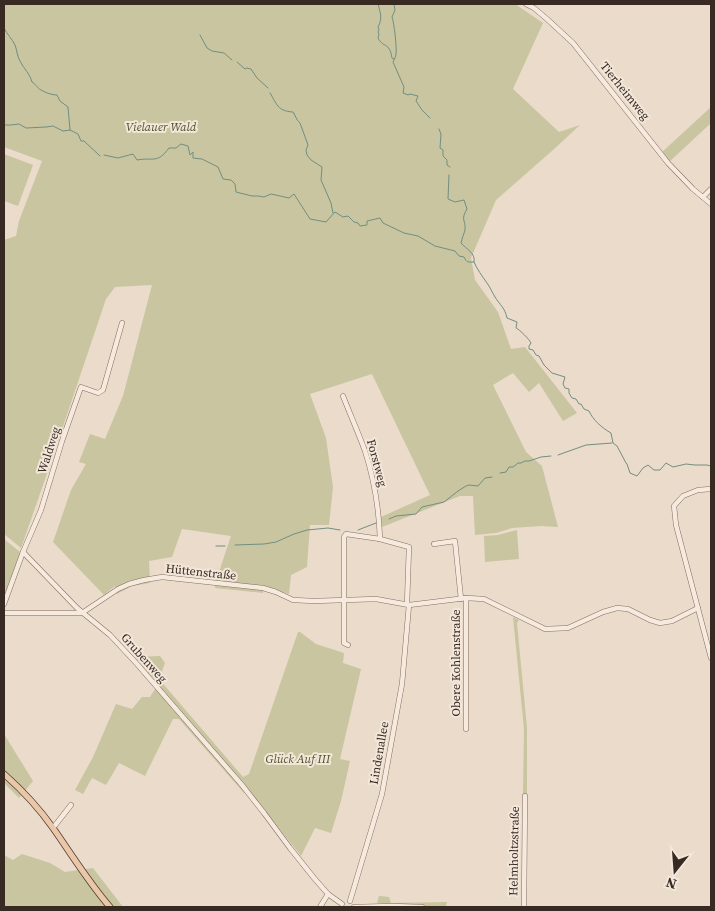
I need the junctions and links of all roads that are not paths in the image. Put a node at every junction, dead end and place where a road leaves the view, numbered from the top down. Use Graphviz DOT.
graph roads {
  1 [pos="526,4"];
  2 [pos="711,189"];
  3 [pos="703,197"];
  4 [pos="711,204"];
  5 [pos="122,323"];
  6 [pos="343,396"];
  7 [pos="711,489"];
  8 [pos="380,539"];
  9 [pos="434,544"];
  10 [pos="23,552"];
  11 [pos="466,598"];
  12 [pos="460,599"];
  13 [pos="344,600"];
  14 [pos="314,601"];
  15 [pos="4,604"];
  16 [pos="408,605"];
  17 [pos="698,608"];
  18 [pos="4,613"];
  19 [pos="82,613"];
  20 [pos="348,646"];
  21 [pos="711,658"];
  22 [pos="466,729"];
  23 [pos="4,774"];
  24 [pos="525,796"];
  25 [pos="71,805"];
  26 [pos="53,828"];
  27 [pos="328,894"];
  28 [pos="350,901"];
  29 [pos="342,906"];
  30 [pos="110,907"];
  31 [pos="320,907"];
  32 [pos="354,907"];
  33 [pos="422,907"];
  34 [pos="524,907"];
  1 -- 3 [label="street, Tierheimweg"];
  2 -- 3 [label="street"];
  3 -- 4 [label="street, Tierheimweg"];
  5 -- 10 [label="street, Waldweg"];
  6 -- 8 [label="street, Forstweg"];
  7 -- 17 [label="street"];
  8 -- 13 [label="street"];
  8 -- 16 [label="street"];
  9 -- 12 [label="street"];
  10 -- 15 [label="street, Waldweg"];
  10 -- 19 [label="street, Grubenweg"];
  11 -- 12 [label="street, Obere Kohlenstraße"];
  11 -- 17 [label="street, Obere Kohlenstraße"];
  11 -- 22 [label="street, Obere Kohlenstraße"];
  12 -- 16 [label="street, Obere Kohlenstraße"];
  13 -- 14 [label="street, Obere Kohlenstraße"];
  13 -- 16 [label="street, Obere Kohlenstraße"];
  13 -- 20 [label="street"];
  14 -- 19 [label="street, Hüttenstraße"];
  16 -- 28 [label="street, Lindenallee"];
  17 -- 21 [label="street"];
  18 -- 19 [label="street"];
  19 -- 27 [label="street, Grubenweg"];
  23 -- 26 [label="main road"];
  24 -- 34 [label="street, Helmholtzstraße"];
  25 -- 26 [label="street"];
  26 -- 30 [label="main road"];
  27 -- 29 [label="street, Grubenweg"];
  27 -- 31 [label="street"];
  28 -- 29 [label="street"];
  28 -- 32 [label="street"];
  32 -- 33 [label="street"];
}
